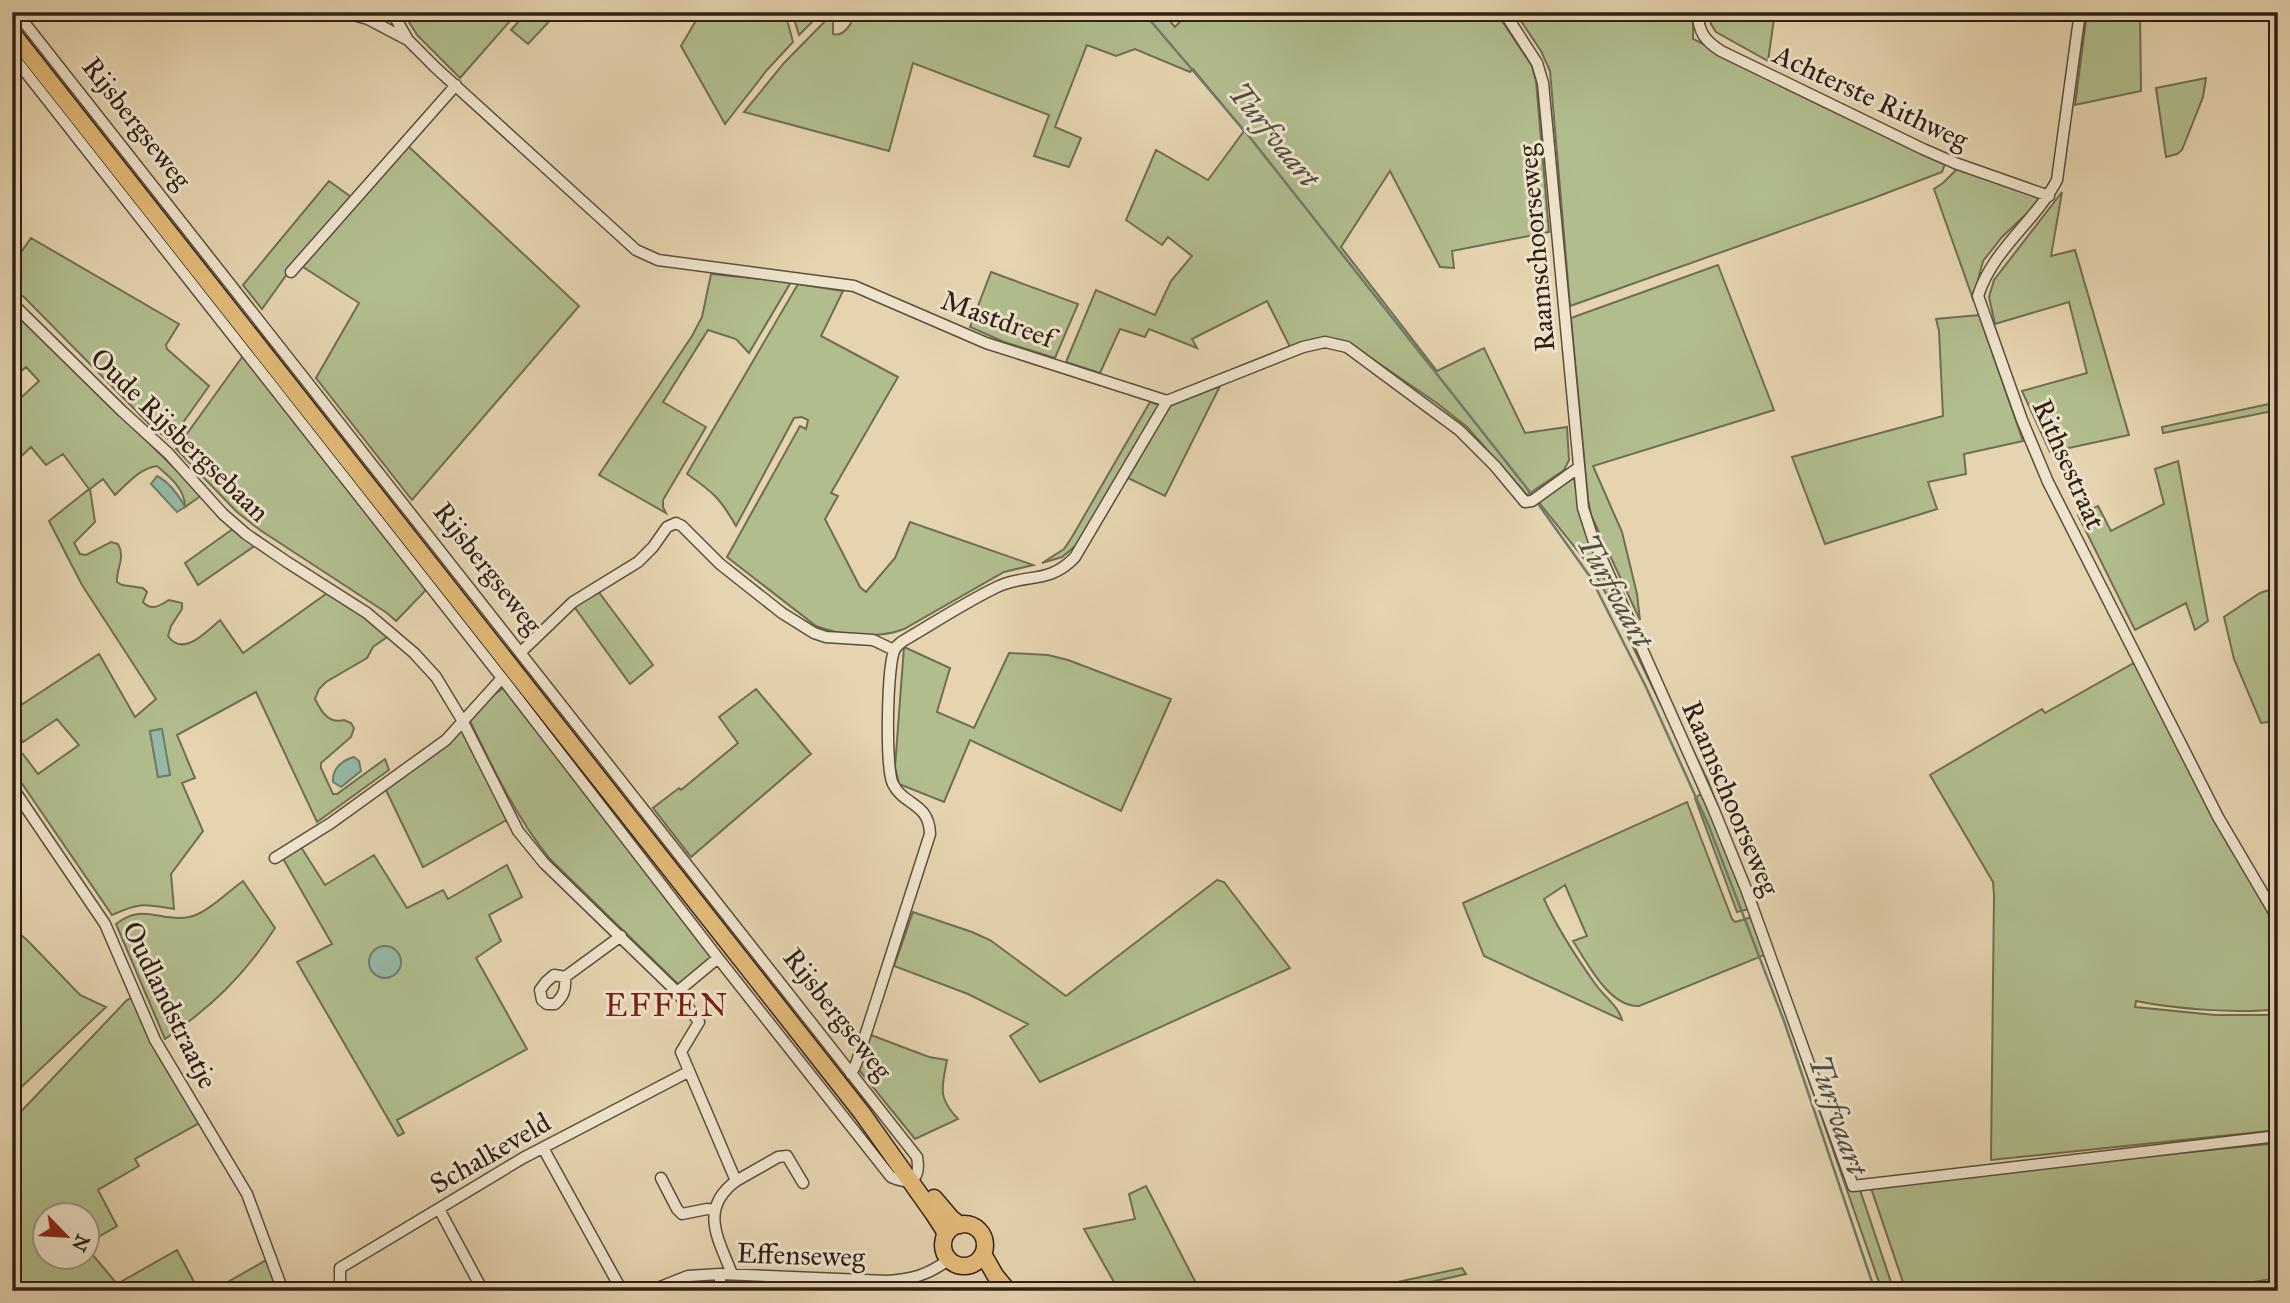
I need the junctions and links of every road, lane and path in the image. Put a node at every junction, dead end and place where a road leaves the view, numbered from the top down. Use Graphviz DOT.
graph roads {
  1 [pos="16,12"];
  2 [pos="342,12"];
  3 [pos="392,12"];
  4 [pos="1504,12"];
  5 [pos="1698,12"];
  6 [pos="2080,12"];
  7 [pos="12,33"];
  8 [pos="408,40"];
  9 [pos="12,55"];
  10 [pos="456,85"];
  11 [pos="2049,196"];
  12 [pos="291,272"];
  13 [pos="12,303"];
  14 [pos="1167,401"];
  15 [pos="1578,468"];
  16 [pos="894,650"];
  17 [pos="521,652"];
  18 [pos="502,678"];
  19 [pos="462,720"];
  20 [pos="12,788"];
  21 [pos="275,858"];
  22 [pos="2278,919"];
  23 [pos="621,936"];
  24 [pos="718,958"];
  25 [pos="565,977"];
  26 [pos="677,992"];
  27 [pos="688,1072"];
  28 [pos="850,1074"];
  29 [pos="2278,1136"];
  30 [pos="543,1148"];
  31 [pos="661,1178"];
  32 [pos="913,1178"];
  33 [pos="736,1181"];
  34 [pos="803,1183"];
  35 [pos="439,1209"];
  36 [pos="713,1210"];
  37 [pos="960,1225"];
  38 [pos="945,1236"];
  39 [pos="976,1259"];
  40 [pos="948,1260"];
  41 [pos="720,1274"];
  42 [pos="732,1275"];
  43 [pos="283,1291"];
  44 [pos="344,1291"];
  45 [pos="483,1291"];
  46 [pos="622,1291"];
  47 [pos="650,1291"];
  48 [pos="720,1291"];
  49 [pos="995,1291"];
  50 [pos="1008,1291"];
  1 -- 17 [label="street, Rijsbergseweg"];
  2 -- 8 [label="street, Mastdreef"];
  3 -- 8 [label="street, Mastdreef"];
  4 -- 15 [label="street, Raamschoorseweg"];
  5 -- 11 [label="street, Achterste Rithweg"];
  6 -- 11 [label="street, Rithsestraat"];
  7 -- 32 [label="main road, Rijsbergseweg"];
  8 -- 10 [label="street, Mastdreef"];
  9 -- 18 [label="street, Rijsbergseweg"];
  10 -- 12 [label="street"];
  10 -- 14 [label="street, Mastdreef"];
  11 -- 22 [label="street, Rithsestraat"];
  13 -- 19 [label="street, Oude Rijsbergsebaan"];
  14 -- 15 [label="street"];
  14 -- 16 [label="street"];
  15 -- 29 [label="street, Raamschoorseweg"];
  16 -- 17 [label="street"];
  16 -- 28 [label="street"];
  17 -- 28 [label="street, Rijsbergseweg"];
  18 -- 19 [label="street"];
  18 -- 24 [label="street, Rijsbergseweg"];
  19 -- 21 [label="street"];
  19 -- 23 [label="street, Oude Rijsbergsebaan"];
  20 -- 43 [label="street, Oudlandstraatje"];
  23 -- 25 [label="street"];
  23 -- 26 [label="street, Oude Rijsbergsebaan"];
  24 -- 26 [label="street"];
  24 -- 32 [label="street, Rijsbergseweg"];
  26 -- 27 [label="street, Oude Rijsbergsebaan"];
  27 -- 30 [label="street, Schalkeveld"];
  27 -- 33 [label="street, Oude Rijsbergsebaan"];
  28 -- 32 [label="street, Rijsbergseweg"];
  30 -- 35 [label="street, Schalkeveld"];
  30 -- 46 [label="street"];
  31 -- 36 [label="street"];
  32 -- 37 [label="main road, Rijsbergseweg"];
  32 -- 38 [label="main road, Rijsbergseweg"];
  33 -- 34 [label="street"];
  33 -- 36 [label="street"];
  35 -- 44 [label="street, Schalkeveld"];
  35 -- 45 [label="street"];
  36 -- 42 [label="street"];
  37 -- 38 [label="main road"];
  37 -- 39 [label="main road"];
  38 -- 40 [label="main road"];
  39 -- 40 [label="main road"];
  39 -- 49 [label="main road"];
  39 -- 50 [label="main road"];
  40 -- 42 [label="street, Effenseweg"];
  41 -- 42 [label="street, Effenseweg"];
  41 -- 47 [label="street, Effenseweg"];
  41 -- 48 [label="street"];
}
